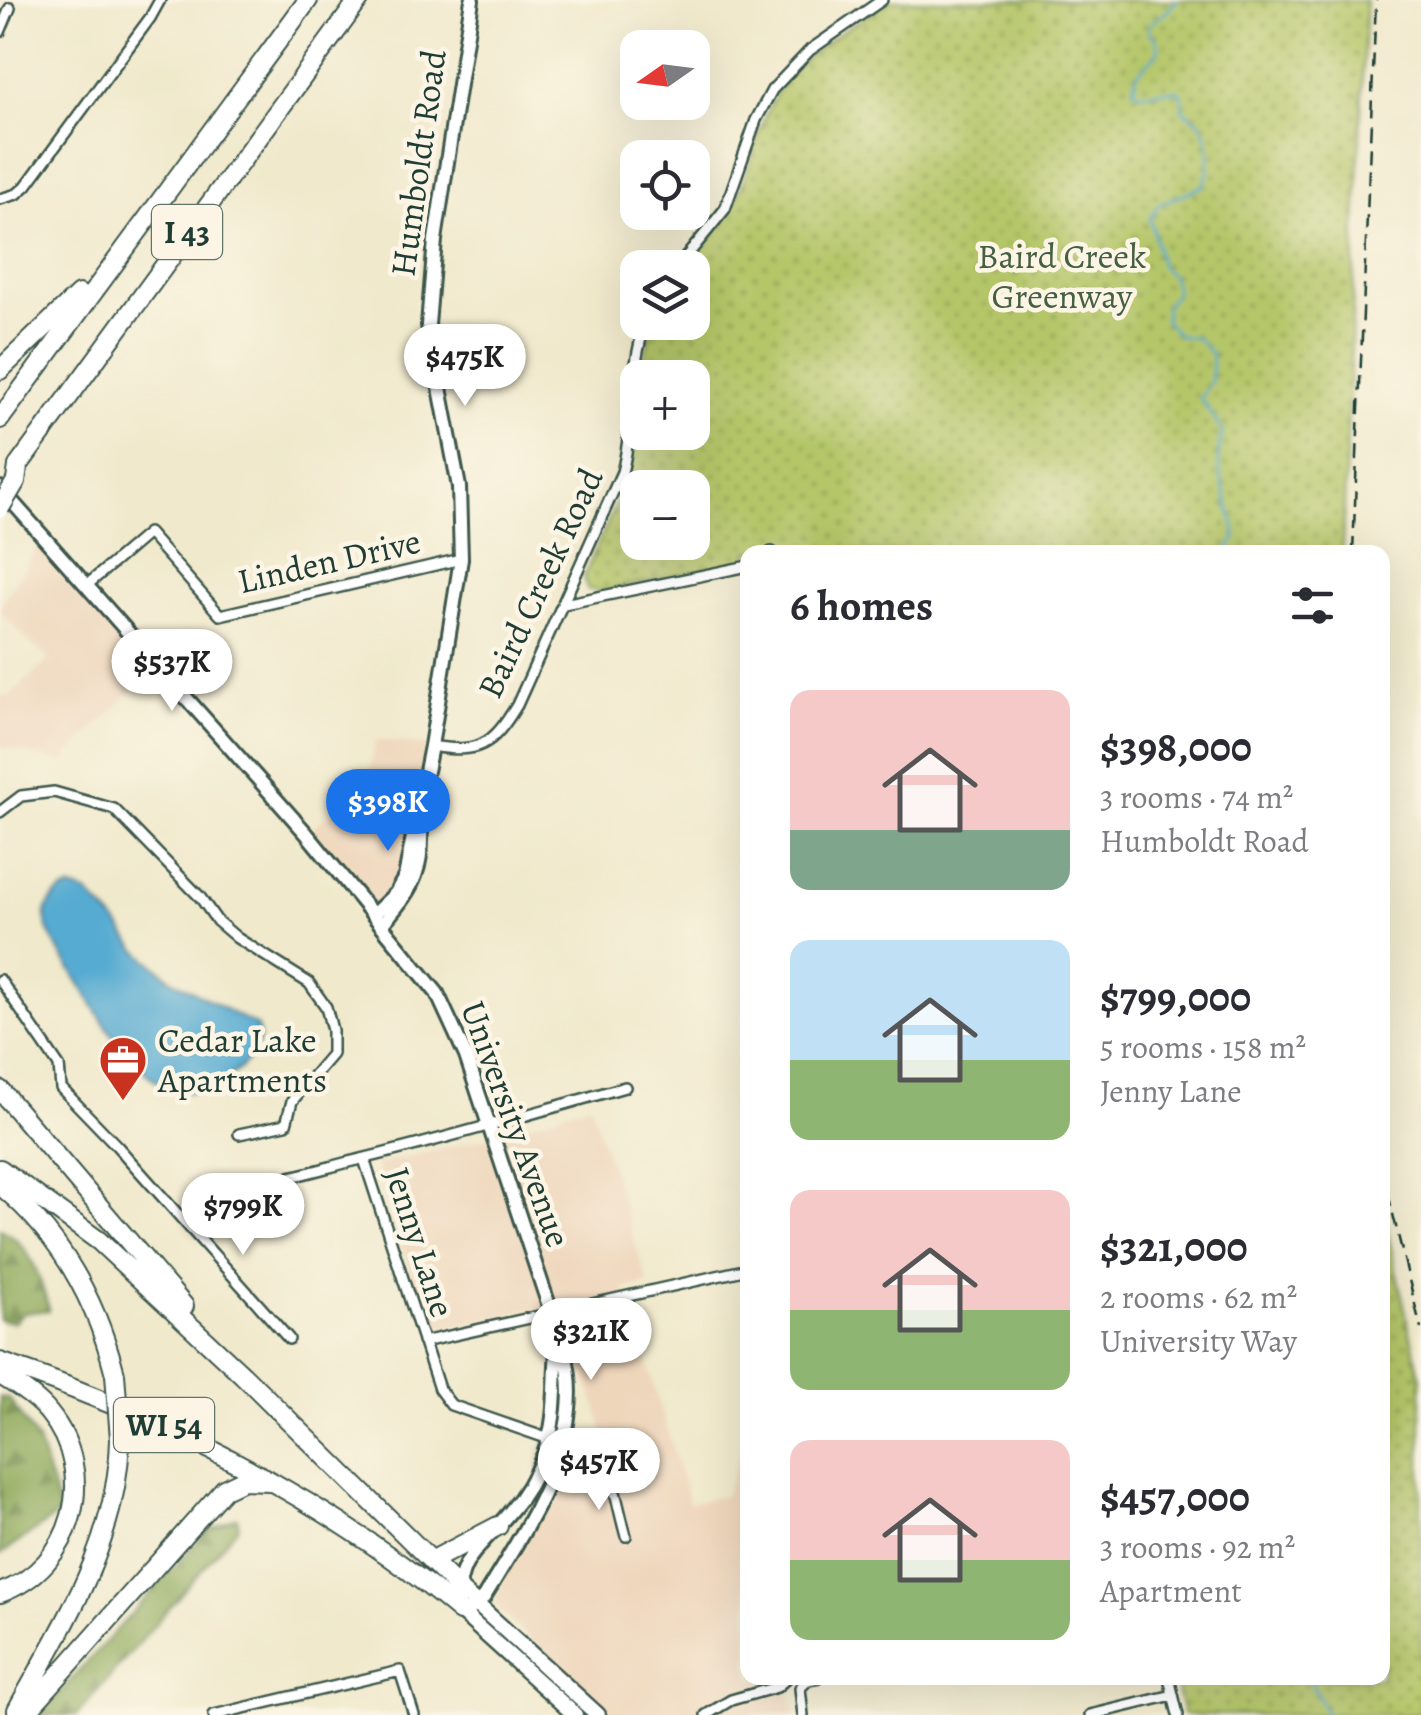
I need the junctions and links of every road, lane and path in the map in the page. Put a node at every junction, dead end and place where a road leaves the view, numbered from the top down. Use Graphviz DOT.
graph roads {
  1 [pos="160,0"];
  2 [pos="308,0"];
  3 [pos="359,0"];
  4 [pos="472,0"];
  5 [pos="882,0"];
  6 [pos="10,8"];
  7 [pos="0,32"];
  8 [pos="0,199"];
  9 [pos="692,250"];
  10 [pos="116,260"];
  11 [pos="641,340"];
  12 [pos="0,370"];
  13 [pos="0,420"];
  14 [pos="18,466"];
  15 [pos="0,492"];
  16 [pos="0,508"];
  17 [pos="461,559"];
  18 [pos="740,568"];
  19 [pos="86,586"];
  20 [pos="564,604"];
  21 [pos="431,746"];
  22 [pos="0,812"];
  23 [pos="378,919"];
  24 [pos="0,980"];
  25 [pos="625,1087"];
  26 [pos="0,1090"];
  27 [pos="490,1128"];
  28 [pos="239,1134"];
  29 [pos="364,1159"];
  30 [pos="0,1170"];
  31 [pos="243,1180"];
  32 [pos="0,1185"];
  33 [pos="740,1270"];
  34 [pos="550,1314"];
  35 [pos="290,1339"];
  36 [pos="424,1342"];
  37 [pos="0,1362"];
  38 [pos="0,1375"];
  39 [pos="243,1375"];
  40 [pos="555,1440"];
  41 [pos="274,1483"];
  42 [pos="498,1526"];
  43 [pos="626,1536"];
  44 [pos="431,1561"];
  45 [pos="458,1587"];
  46 [pos="0,1593"];
  47 [pos="469,1608"];
  48 [pos="779,1685"];
  49 [pos="803,1685"];
  50 [pos="1171,1685"];
  51 [pos="1173,1695"];
  52 [pos="14,1715"];
  53 [pos="24,1715"];
  54 [pos="214,1715"];
  55 [pos="414,1715"];
  56 [pos="574,1715"];
  57 [pos="598,1715"];
  58 [pos="706,1715"];
  59 [pos="803,1715"];
  60 [pos="1090,1715"];
  61 [pos="1178,1715"];
  1 -- 8 [label="street"];
  2 -- 10 [label="highway, I 43"];
  3 -- 14 [label="highway, I 43"];
  4 -- 17 [label="main road, Humboldt Road"];
  5 -- 9 [label="street"];
  6 -- 7 [label="street"];
  10 -- 12 [label="highway"];
  10 -- 13 [label="highway, I 43"];
  11 -- 20 [label="street, Baird Creek Road"];
  14 -- 15 [label="highway, I 43, bridge"];
  14 -- 16 [label="highway, bridge"];
  15 -- 19 [label="main road, University Avenue"];
  17 -- 19 [label="street, Linden Drive"];
  17 -- 21 [label="main road, Humboldt Road"];
  18 -- 20 [label="street"];
  19 -- 23 [label="main road, University Avenue"];
  20 -- 21 [label="street, Baird Creek Road"];
  21 -- 23 [label="main road, Humboldt Road"];
  22 -- 28 [label="street"];
  23 -- 27 [label="main road, University Avenue"];
  24 -- 35 [label="street"];
  25 -- 27 [label="street"];
  26 -- 39 [label="highway"];
  27 -- 29 [label="street"];
  27 -- 34 [label="main road, University Avenue"];
  29 -- 31 [label="street"];
  29 -- 36 [label="street, Jenny Lane"];
  30 -- 39 [label="highway, WI 54"];
  32 -- 52 [label="highway, bridge"];
  33 -- 34 [label="street"];
  34 -- 36 [label="street"];
  34 -- 40 [label="main road, University Avenue"];
  36 -- 40 [label="street, Jenny Lane"];
  37 -- 41 [label="highway, WI 54"];
  38 -- 46 [label="highway"];
  39 -- 44 [label="highway, WI 54"];
  40 -- 42 [label="main road"];
  40 -- 43 [label="street"];
  40 -- 47 [label="main road"];
  41 -- 47 [label="highway, WI 54"];
  41 -- 53 [label="highway"];
  42 -- 44 [label="highway"];
  42 -- 45 [label="main road"];
  44 -- 45 [label="highway, WI 54"];
  45 -- 47 [label="main road, WI 54"];
  47 -- 56 [label="main road, WI 54"];
  47 -- 57 [label="main road, WI 54"];
  48 -- 58 [label="street"];
  49 -- 59 [label="street"];
  50 -- 51 [label="street"];
  51 -- 60 [label="street"];
  51 -- 61 [label="street"];
  54 -- 55 [label="street"];
}
